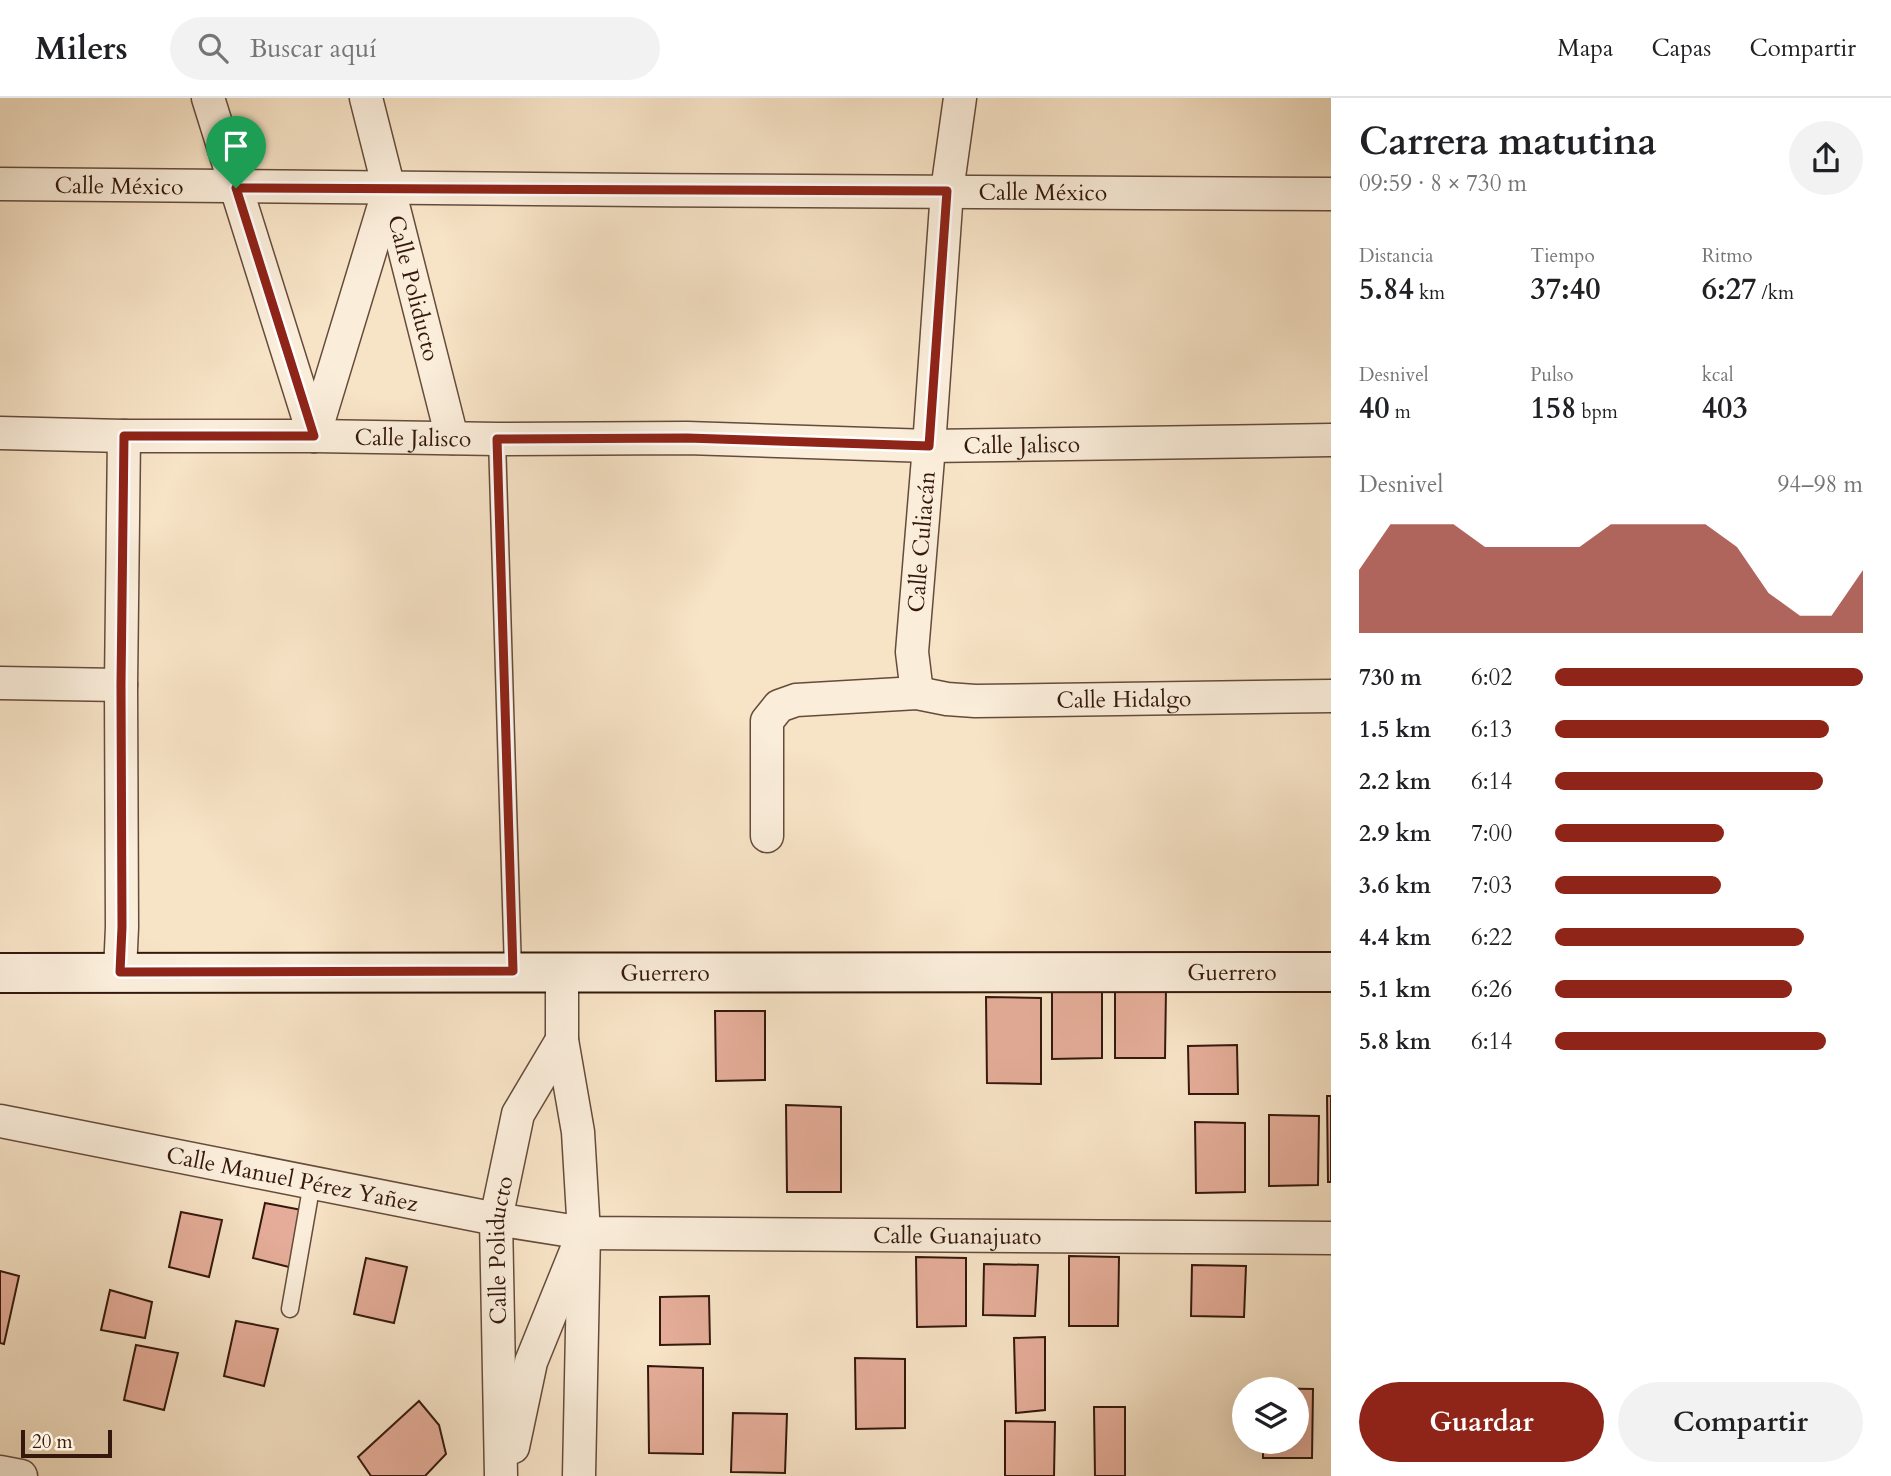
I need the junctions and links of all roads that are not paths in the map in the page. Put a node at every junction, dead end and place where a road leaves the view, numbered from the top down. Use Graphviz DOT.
graph roads {
  1 [pos="208,98"];
  2 [pos="366,98"];
  3 [pos="960,98"];
  4 [pos="0,184"];
  5 [pos="236,188"];
  6 [pos="389,188"];
  7 [pos="947,191"];
  8 [pos="1331,194"];
  9 [pos="0,433"];
  10 [pos="124,436"];
  11 [pos="314,436"];
  12 [pos="452,438"];
  13 [pos="497,439"];
  14 [pos="1331,440"];
  15 [pos="929,446"];
  16 [pos="0,683"];
  17 [pos="121,685"];
  18 [pos="917,693"];
  19 [pos="1331,696"];
  20 [pos="767,836"];
  21 [pos="513,971"];
  22 [pos="562,971"];
  23 [pos="120,972"];
  24 [pos="1331,972"];
  25 [pos="0,973"];
  26 [pos="562,1040"];
  27 [pos="0,1121"];
  28 [pos="312,1183"];
  29 [pos="496,1219"];
  30 [pos="584,1233"];
  31 [pos="1331,1238"];
  32 [pos="290,1309"];
  33 [pos="0,1472"];
  34 [pos="21,1476"];
  35 [pos="503,1476"];
  36 [pos="579,1476"];
  1 -- 5 [label="street"];
  2 -- 6 [label="street, Calle Poliducto"];
  3 -- 7 [label="street, Calle Culiacán"];
  4 -- 5 [label="street, Calle México"];
  5 -- 6 [label="street, Calle México"];
  5 -- 11 [label="street"];
  6 -- 7 [label="street, Calle México"];
  6 -- 11 [label="street"];
  6 -- 12 [label="street, Calle Poliducto"];
  7 -- 8 [label="street, Calle México"];
  7 -- 15 [label="street, Calle Culiacán"];
  9 -- 10 [label="street, Calle Jalisco"];
  10 -- 11 [label="street, Calle Jalisco"];
  10 -- 17 [label="street"];
  11 -- 12 [label="street, Calle Jalisco"];
  12 -- 13 [label="street, Calle Jalisco"];
  13 -- 15 [label="street, Calle Jalisco"];
  13 -- 21 [label="lane"];
  14 -- 15 [label="street, Calle Jalisco"];
  15 -- 18 [label="street, Calle Culiacán"];
  16 -- 17 [label="street"];
  17 -- 23 [label="street"];
  18 -- 19 [label="street, Calle Hidalgo"];
  18 -- 20 [label="street, Calle Hidalgo"];
  21 -- 22 [label="main road, Guerrero"];
  21 -- 23 [label="main road, Guerrero"];
  22 -- 24 [label="main road, Guerrero"];
  22 -- 26 [label="street"];
  23 -- 25 [label="main road, Guerrero"];
  26 -- 29 [label="street, Calle Poliducto"];
  26 -- 30 [label="street"];
  27 -- 28 [label="street, Calle Manuel Pérez Yañez"];
  28 -- 29 [label="street, Calle Manuel Pérez Yañez"];
  28 -- 32 [label="lane"];
  29 -- 30 [label="street, Calle Manuel Pérez Yañez"];
  29 -- 35 [label="street, Calle Poliducto"];
  30 -- 31 [label="street, Calle Guanajuato"];
  30 -- 35 [label="street"];
  30 -- 36 [label="street"];
  33 -- 34 [label="street"];
}
